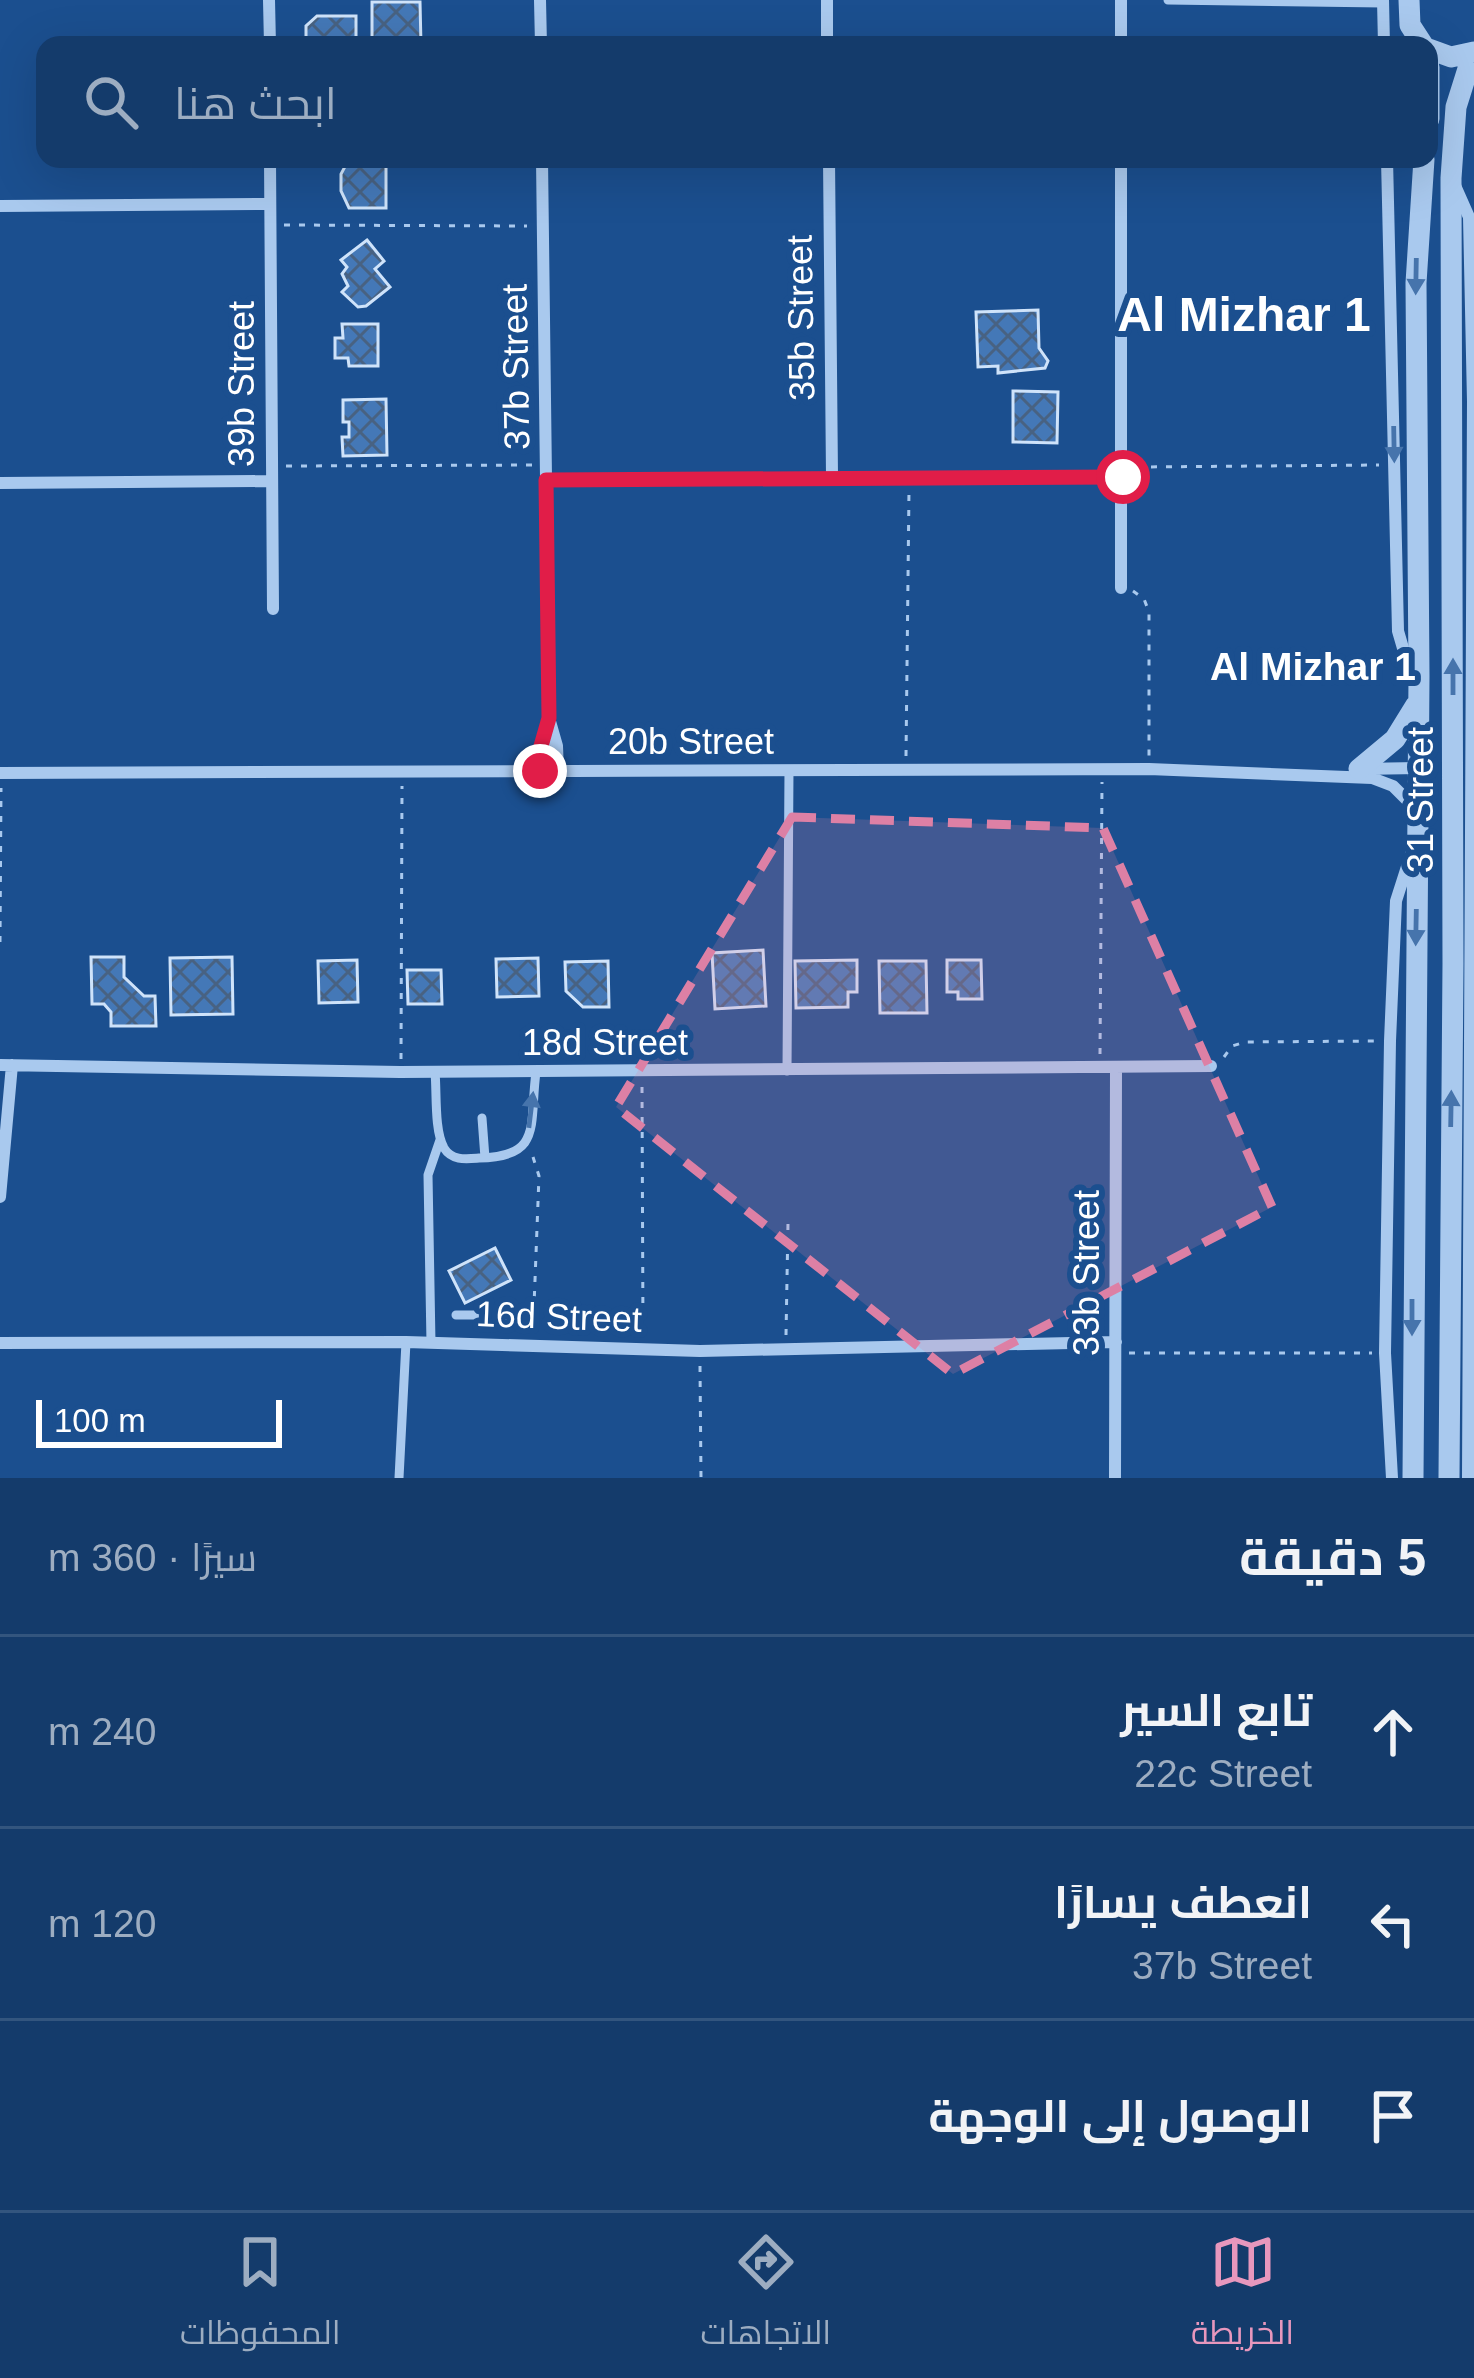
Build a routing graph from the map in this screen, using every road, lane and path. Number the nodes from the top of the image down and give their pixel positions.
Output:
1 (269, 0) edge
2 (540, 0) edge
3 (827, 0) edge
4 (1121, 0) edge
5 (1168, 0) edge
6 (1409, 0) edge
7 (1383, 2) edge
8 (270, 36) edge
9 (541, 36) edge
10 (827, 36) edge
11 (1121, 36) edge
12 (1384, 36) edge
13 (1417, 36) edge
14 (1438, 52) edge
15 (1474, 53) edge
16 (270, 168) edge
17 (542, 168) edge
18 (829, 168) edge
19 (1121, 168) edge
20 (1387, 168) edge
21 (1423, 168) edge
22 (1451, 178) junction
23 (271, 204) junction
24 (0, 206) edge
25 (271, 225) junction
26 (543, 226) junction
27 (1473, 454) edge
28 (1394, 465) junction
29 (272, 466) junction
30 (546, 472) junction
31 (1123, 472) junction
32 (832, 476) junction
33 (910, 478) junction
34 (272, 481) junction
35 (0, 484) edge
36 (1121, 588) joint
37 (273, 609) dead end
38 (1419, 688) junction
39 (549, 718) junction
40 (1418, 768) junction
41 (1149, 769) junction
42 (1359, 769) junction
43 (790, 770) junction
44 (906, 770) junction
45 (1102, 770) junction
46 (402, 771) junction
47 (540, 771) junction
48 (558, 771) junction
49 (0, 772) edge
50 (1310, 773) junction
51 (1418, 811) junction
52 (1417, 839) junction
53 (1473, 877) edge
54 (0, 942) edge
55 (1453, 963) junction
56 (1390, 1041) junction
57 (6, 1065) edge
58 (1211, 1066) joint
59 (1100, 1068) junction
60 (1117, 1068) junction
61 (787, 1071) junction
62 (400, 1072) junction
63 (435, 1072) junction
64 (536, 1072) junction
65 (641, 1072) junction
66 (482, 1118) dead end
67 (442, 1138) junction
68 (525, 1145) junction
69 (485, 1158) junction
70 (0, 1197) edge
71 (788, 1223) dead end
72 (456, 1315) dead end
73 (473, 1315) junction
74 (502, 1316) junction
75 (520, 1316) dead end
76 (406, 1342) junction
77 (431, 1342) junction
78 (0, 1343) edge
79 (473, 1344) junction
80 (501, 1345) junction
81 (533, 1346) junction
82 (1116, 1348) junction
83 (643, 1349) junction
84 (786, 1349) junction
85 (700, 1351) junction
86 (1385, 1352) junction
87 (399, 1478) edge
88 (701, 1478) edge
89 (1115, 1478) edge
90 (1392, 1478) edge
91 (1413, 1478) edge
92 (1449, 1478) edge
93 (1468, 1478) edge

1 - 8 street
2 - 9 street
3 - 10 street
4 - 11 street
5 - 7 lane
6 - 13 street
7 - 12 street
14 - 15 street
15 - 22 street, 31 Street
16 - 23 street, 39b Street
17 - 26 street, 37b Street
18 - 32 street, 35b Street
19 - 31 street
20 -> 28 street
21 -> 38 street, 31 Street
22 - 27 street
55 -> 22 street, 31 Street
23 - 24 street
23 - 25 street, 39b Street
25 - 26 path
25 - 29 street, 39b Street
26 - 30 street, 37b Street
27 - 53 street
28 - 31 path
28 - 38 street
29 - 30 path
29 - 34 street, 39b Street
30 - 32 street
30 - 39 street, 37b Street
31 - 33 street
31 - 36 street
32 - 33 street
33 - 44 path
34 - 35 street
34 - 37 street, 39b Street
36 - 41 path
38 - 40 street, 31 Street
38 - 42 street
39 - 47 street, 37b Street
39 - 48 street, 37b Street
40 - 42 street, 20b Street
40 - 51 street, 31 Street
40 - 55 street
41 - 45 street, 20b Street
41 - 50 street, 20b Street
42 - 50 street, 20b Street
43 - 44 street, 20b Street
43 - 48 street, 20b Street
43 - 61 lane
44 - 45 street, 20b Street
45 - 59 path
46 - 47 street, 20b Street
46 - 49 street, 20b Street
46 - 62 path
47 - 48 street, 20b Street
49 - 54 path
50 - 51 street, 20b Street
51 - 52 street, 31 Street
52 - 56 street
52 -> 91 street, 31 Street
53 - 93 street
92 -> 55 street, 31 Street
56 - 58 path
56 - 86 street
57 - 62 street, 18d Street
57 - 70 street
58 - 60 street, 18d Street
59 - 60 street, 18d Street
59 - 61 street, 18d Street
60 - 82 street, 33b Street
61 - 65 street, 18d Street
62 - 63 street, 18d Street
63 - 64 street, 18d Street
63 - 67 lane
64 - 65 street, 18d Street
68 -> 64 lane
65 - 83 path
66 - 69 lane
67 - 69 lane
67 - 77 lane
68 - 69 lane
68 - 81 path
71 - 84 path
72 - 73 lane
73 - 74 lane
73 - 79 lane
74 - 75 lane
74 - 80 lane
76 - 77 street, 16d Street
76 - 78 street, 16d Street
76 - 87 lane
77 - 79 street, 16d Street
79 - 80 street, 16d Street
80 - 81 street, 16d Street
81 - 83 street, 16d Street
82 - 84 street, 16d Street
82 - 86 path
82 - 89 street, 33b Street
83 - 85 street, 16d Street
84 - 85 street, 16d Street
85 - 88 path
86 - 90 street

